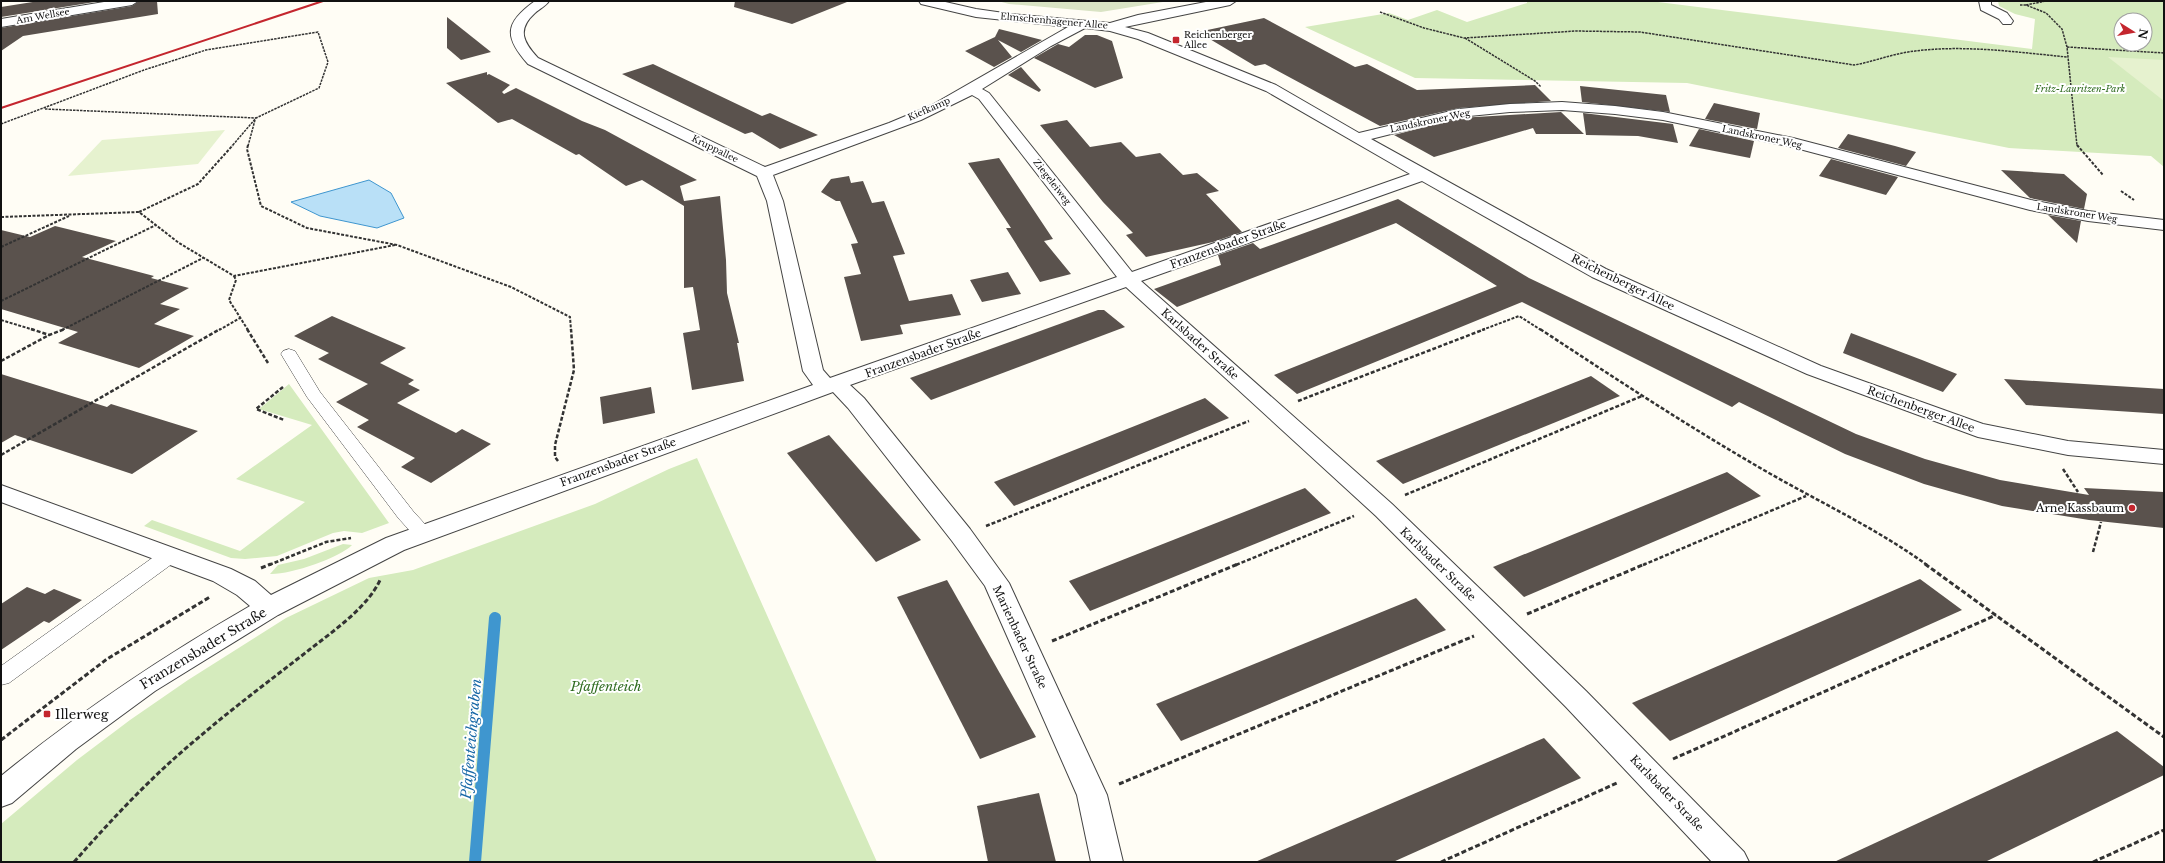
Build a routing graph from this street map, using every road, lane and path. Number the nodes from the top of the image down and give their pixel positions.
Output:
1 (132, 1) edge
2 (543, 1) edge
3 (925, 1) edge
4 (1230, 1) edge
5 (2046, 1) edge
6 (1984, 2) edge
7 (2026, 5) junction
8 (1380, 12) dead end
9 (2007, 21) dead end
10 (1, 23) edge
11 (1084, 24) junction
12 (1111, 26) junction
13 (1464, 38) junction
14 (2067, 47) junction
15 (2164, 53) edge
16 (2067, 57) junction
17 (970, 89) junction
18 (1562, 106) junction
19 (43, 109) junction
20 (256, 118) junction
21 (1, 124) edge
22 (1356, 138) junction
23 (764, 173) junction
24 (1422, 175) junction
25 (2102, 175) dead end
26 (139, 212) junction
27 (71, 215) junction
28 (1, 217) edge
29 (2164, 225) edge
30 (156, 226) junction
31 (397, 245) junction
32 (1, 248) edge
33 (204, 258) junction
34 (234, 276) junction
35 (1129, 280) junction
36 (1, 301) edge
37 (240, 318) junction
38 (1, 320) edge
39 (49, 335) junction
40 (289, 354) dead end
41 (1, 361) edge
42 (272, 369) dead end
43 (279, 382) dead end
44 (832, 386) junction
45 (1642, 396) junction
46 (1274, 411) junction
47 (284, 420) dead end
48 (1, 455) edge
49 (2164, 457) edge
50 (569, 480) junction
51 (1, 494) edge
52 (1806, 495) junction
53 (1379, 506) junction
54 (2101, 522) dead end
55 (424, 533) junction
56 (961, 535) junction
57 (2093, 552) dead end
58 (372, 555) junction
59 (169, 556) junction
60 (235, 582) junction
61 (269, 608) junction
62 (1996, 615) junction
63 (1501, 625) junction
64 (1027, 651) junction
65 (1, 677) edge
66 (2164, 737) edge
67 (1, 740) edge
68 (1645, 771) junction
69 (1, 794) edge
70 (1092, 795) junction
71 (2164, 830) edge
72 (74, 862) edge
73 (1107, 862) edge
74 (1441, 862) edge
75 (1732, 862) edge
76 (2093, 862) edge

1 - 10 street, Am Wellsee
2 - 23 street, Kruppallee
3 - 11 street, Elmschenhagener Allee
4 - 12 street, Elmschenhagener Allee
5 - 7 path
6 - 7 path
6 - 9 street
7 - 14 path
8 - 13 path
11 - 12 street, Elmschenhagener Allee
11 - 17 street, Kiefkamp
12 - 22 street, Reichenberger Allee
13 - 16 path
13 - 18 path
14 - 15 path
14 - 16 path
16 - 25 path
17 - 23 street, Kiefkamp
17 - 35 street, Ziegeleiweg
18 - 22 street, Landskroner Weg
18 - 29 street, Landskroner Weg
19 - 20 path
19 - 20 path
19 - 21 path
20 - 26 path
20 - 31 path
22 - 24 street, Reichenberger Allee
23 - 44 street
24 - 35 street, Franzensbader Straße
24 - 49 street, Reichenberger Allee
26 - 27 path
26 - 30 path
27 - 28 path
27 - 32 path
30 - 33 path
30 - 36 path
31 - 34 path
31 - 50 path
33 - 34 path
33 - 39 path
34 - 37 path
35 - 44 street, Franzensbader Straße
35 - 46 street, Karlsbader Straße
37 - 42 path
37 - 48 path
38 - 39 path
39 - 41 path
40 - 55 lane
43 - 47 path
44 - 50 street, Franzensbader Straße
44 - 56 street, Marienbader Straße
45 - 46 path
45 - 52 path
45 - 53 path
46 - 53 street, Karlsbader Straße
46 - 56 path
50 - 55 street, Franzensbader Straße
51 - 59 street
52 - 62 path
52 - 63 path
53 - 63 street, Karlsbader Straße
53 - 64 path
54 - 57 path
55 - 58 street, Franzensbader Straße
56 - 64 street, Marienbader Straße
58 - 60 path
58 - 61 street, Franzensbader Straße
58 - 72 path
59 - 60 street
59 - 65 lane
60 - 61 street
60 - 67 path
61 - 69 street, Franzensbader Straße
62 - 66 path
62 - 68 path
63 - 68 street, Karlsbader Straße
63 - 70 path
64 - 70 street, Marienbader Straße
68 - 74 path
68 - 75 street, Karlsbader Straße
70 - 73 street, Marienbader Straße
71 - 76 path

